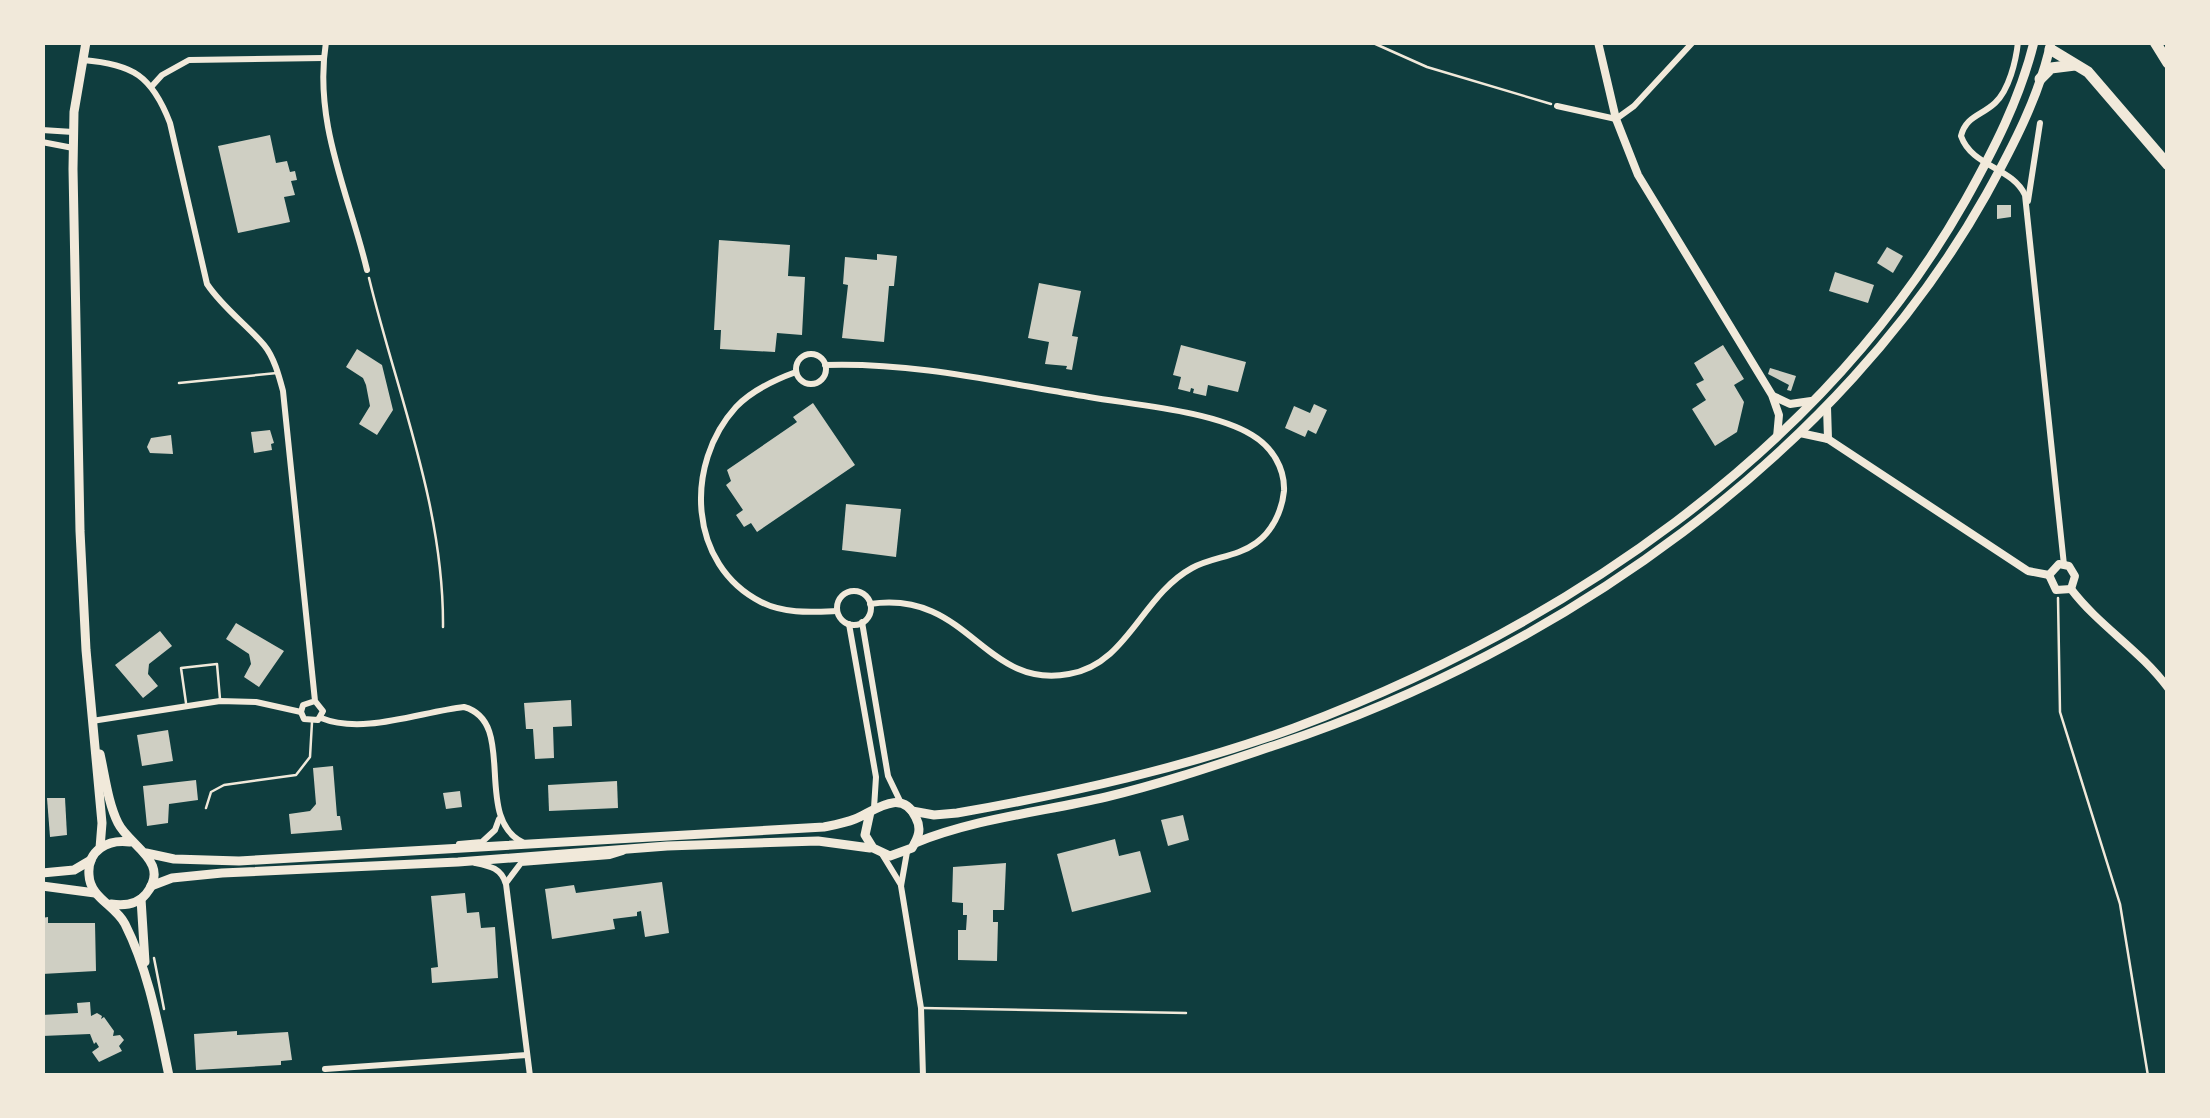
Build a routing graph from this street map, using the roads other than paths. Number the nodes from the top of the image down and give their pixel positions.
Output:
1 (86, 42) edge
2 (326, 42) edge
3 (1598, 42) edge
4 (1693, 42) edge
5 (2018, 42) edge
6 (2034, 42) edge
7 (2155, 42) edge
8 (2049, 45) edge
9 (323, 58) junction
10 (82, 60) junction
11 (2168, 63) edge
12 (2078, 65) junction
13 (2040, 79) junction
14 (152, 86) junction
15 (1557, 106) road end
16 (1616, 119) junction
17 (2040, 123) dead end
18 (42, 130) edge
19 (73, 132) junction
20 (42, 142) edge
21 (73, 148) junction
22 (1986, 163) junction
23 (2168, 164) edge
24 (1999, 171) junction
25 (2027, 205) junction
26 (367, 270) road end
27 (826, 365) junction
28 (796, 372) junction
29 (278, 373) junction
30 (179, 383) dead end
31 (1772, 396) junction
32 (1820, 397) junction
33 (1828, 407) junction
34 (1800, 433) junction
35 (1777, 437) junction
36 (1828, 440) junction
37 (2064, 565) junction
38 (2049, 575) junction
39 (2071, 589) junction
40 (870, 604) junction
41 (837, 611) junction
42 (862, 622) junction
43 (849, 624) junction
44 (2168, 688) edge
45 (316, 700) junction
46 (220, 701) junction
47 (186, 706) junction
48 (301, 712) junction
49 (321, 718) junction
50 (92, 721) junction
51 (312, 722) junction
52 (901, 804) junction
53 (206, 808) dead end
54 (872, 810) junction
55 (912, 811) junction
56 (499, 818) junction
57 (130, 842) junction
58 (916, 843) junction
59 (524, 844) junction
60 (100, 848) junction
61 (636, 848) junction
62 (877, 851) junction
63 (146, 852) junction
64 (908, 852) junction
65 (359, 856) junction
66 (91, 860) junction
67 (458, 862) junction
68 (42, 873) edge
69 (506, 884) junction
70 (42, 886) edge
71 (151, 886) junction
72 (902, 886) junction
73 (95, 893) junction
74 (141, 899) junction
75 (110, 904) junction
76 (146, 974) junction
77 (920, 1008) junction
78 (1186, 1013) dead end
79 (527, 1056) junction
80 (324, 1069) dead end
81 (169, 1076) edge
82 (530, 1076) edge
83 (923, 1076) edge

1 - 10 main road
2 - 9 street
3 - 16 street
4 - 16 street
5 - 22 street
6 - 22 main road
7 - 11 highway
8 - 12 highway
8 - 13 main road
9 - 14 street
9 - 26 street
10 - 14 street
10 - 19 main road
12 - 13 highway
12 - 23 highway
13 - 24 main road
14 - 29 street
15 - 16 street
16 - 31 street
17 - 25 street
18 - 19 street
19 - 21 main road
20 - 21 street
21 - 50 main road
22 - 24 street
22 - 32 main road
24 - 25 street
24 - 33 main road
25 - 37 street
27 - 28 street
27 - 28 street
27 - 40 street
28 - 41 street
29 - 30 lane
29 - 45 street
31 - 32 street
31 - 35 street
32 - 35 main road
33 - 34 main road
33 - 36 street
34 - 36 street
34 - 58 main road
35 - 55 main road
36 - 38 street
37 - 38 street
37 - 39 street
38 - 39 street
39 - 44 street
40 - 41 street
40 - 42 street
41 - 43 street
42 - 43 street
42 - 52 street
43 - 54 street
45 - 48 street
45 - 49 street
46 - 47 street
46 - 47 lane
46 - 48 street
47 - 50 street
48 - 51 street
49 - 51 street
49 - 56 street
50 - 57 main road
50 - 60 main road
51 - 53 lane
52 - 54 main road
52 - 55 main road
54 - 59 main road
54 - 62 main road
55 - 58 main road
56 - 59 street
56 - 65 street
57 - 60 main road
57 - 63 main road
58 - 64 main road
59 - 65 main road
60 - 66 main road
61 - 62 main road
61 - 67 main road
61 - 69 street
62 - 64 main road
62 - 72 street
63 - 65 main road
63 - 71 main road
64 - 72 street
66 - 68 main road
66 - 73 main road
67 - 69 street
67 - 71 main road
69 - 79 street
70 - 73 main road
71 - 74 main road
72 - 77 street
73 - 75 main road
74 - 75 main road
74 - 76 main road
75 - 76 main road
76 - 81 main road
77 - 78 lane
77 - 83 street
79 - 80 street
79 - 82 street

